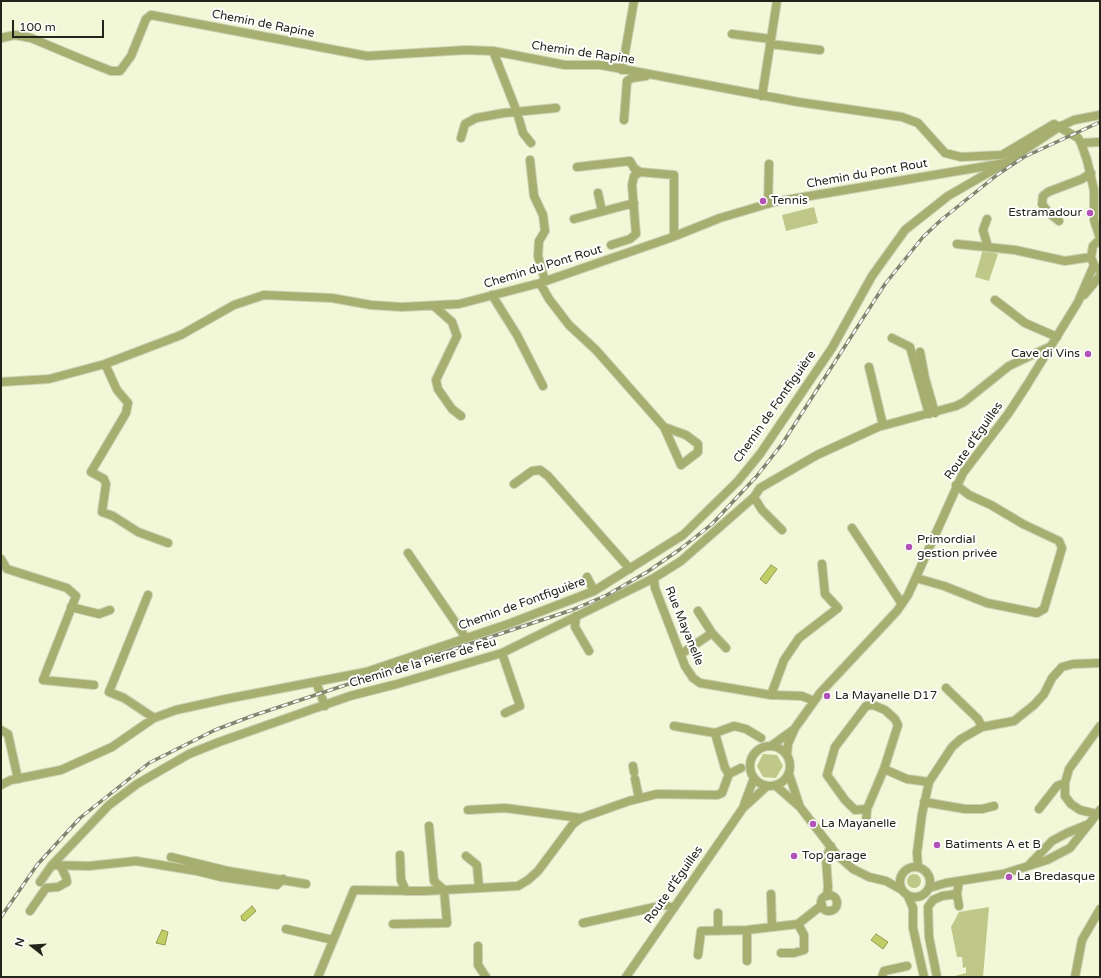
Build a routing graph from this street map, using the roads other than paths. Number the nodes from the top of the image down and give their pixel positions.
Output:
1 (634, 1) edge
2 (777, 1) edge
3 (732, 34) dead end
4 (1, 38) edge
5 (771, 42) junction
6 (820, 50) dead end
7 (493, 51) junction
8 (622, 70) junction
9 (651, 75) junction
10 (762, 96) junction
11 (556, 108) dead end
12 (517, 112) junction
13 (1100, 115) edge
14 (624, 120) dead end
15 (1059, 127) junction
16 (461, 138) dead end
17 (1100, 142) edge
18 (531, 143) dead end
19 (1081, 143) junction
20 (530, 160) dead end
21 (1005, 163) junction
22 (769, 164) dead end
23 (577, 167) dead end
24 (640, 172) junction
25 (1091, 173) junction
26 (598, 194) dead end
27 (634, 203) junction
28 (768, 204) junction
29 (602, 211) junction
30 (574, 219) dead end
31 (987, 219) dead end
32 (1059, 221) dead end
33 (674, 236) junction
34 (1100, 238) edge
35 (957, 244) dead end
36 (611, 245) dead end
37 (988, 247) junction
38 (1092, 261) junction
39 (1100, 271) edge
40 (1100, 276) edge
41 (543, 282) junction
42 (492, 295) junction
43 (995, 300) dead end
44 (1078, 302) junction
45 (434, 306) junction
46 (1057, 337) junction
47 (892, 338) dead end
48 (1051, 346) junction
49 (920, 352) dead end
50 (105, 364) junction
51 (869, 367) dead end
52 (1, 382) edge
53 (542, 386) dead end
54 (932, 413) junction
55 (461, 416) dead end
56 (883, 425) junction
57 (664, 427) junction
58 (514, 484) dead end
59 (956, 485) junction
60 (754, 497) junction
61 (852, 528) dead end
62 (782, 530) dead end
63 (168, 543) dead end
64 (408, 553) dead end
65 (1, 559) edge
66 (822, 564) dead end
67 (630, 569) junction
68 (587, 577) dead end
69 (654, 578) junction
70 (916, 578) junction
71 (594, 591) junction
72 (148, 595) dead end
73 (902, 604) junction
74 (71, 607) junction
75 (110, 610) dead end
76 (698, 611) dead end
77 (576, 616) junction
78 (712, 633) junction
79 (466, 638) junction
80 (726, 648) dead end
81 (589, 652) dead end
82 (502, 653) junction
83 (681, 654) junction
84 (1100, 663) edge
85 (316, 682) junction
86 (94, 685) dead end
87 (946, 688) dead end
88 (771, 695) junction
89 (322, 698) junction
90 (814, 701) junction
91 (504, 713) dead end
92 (154, 718) junction
93 (674, 726) dead end
94 (1100, 726) edge
95 (982, 727) junction
96 (795, 728) junction
97 (1, 730) edge
98 (715, 733) junction
99 (761, 738) dead end
100 (771, 746) junction
101 (787, 755) junction
102 (751, 761) junction
103 (741, 768) junction
104 (884, 769) junction
105 (634, 772) dead end
106 (729, 774) junction
107 (789, 774) junction
108 (752, 775) junction
109 (18, 779) junction
110 (929, 782) junction
111 (1065, 783) junction
112 (1, 785) edge
113 (771, 786) junction
114 (640, 798) junction
115 (924, 802) junction
116 (994, 806) dead end
117 (800, 807) junction
118 (743, 808) junction
119 (867, 809) junction
120 (1039, 809) dead end
121 (468, 810) dead end
122 (1099, 812) edge
123 (582, 818) junction
124 (866, 822) dead end
125 (1090, 824) junction
126 (429, 826) dead end
127 (831, 846) junction
128 (917, 853) junction
129 (400, 855) dead end
130 (466, 856) dead end
131 (171, 857) dead end
132 (56, 865) junction
133 (1028, 866) junction
134 (918, 867) junction
135 (907, 869) junction
136 (928, 875) junction
137 (900, 878) junction
138 (283, 879) junction
139 (886, 881) junction
140 (959, 881) junction
141 (40, 882) dead end
142 (946, 883) junction
143 (306, 884) dead end
144 (479, 888) junction
145 (928, 888) junction
146 (444, 890) junction
147 (406, 891) junction
148 (905, 893) junction
149 (771, 894) dead end
150 (957, 894) junction
151 (922, 895) junction
152 (830, 897) junction
153 (959, 906) dead end
154 (674, 908) junction
155 (913, 908) junction
156 (822, 909) junction
157 (1100, 909) edge
158 (30, 911) dead end
159 (718, 912) dead end
160 (583, 923) dead end
161 (393, 924) dead end
162 (798, 924) junction
163 (772, 927) junction
164 (286, 929) dead end
165 (747, 930) junction
166 (718, 931) junction
167 (929, 937) junction
168 (915, 939) junction
169 (333, 940) junction
170 (478, 946) dead end
171 (781, 953) dead end
172 (698, 955) dead end
173 (747, 961) dead end
174 (907, 966) dead end
175 (318, 977) edge
176 (486, 977) edge
177 (626, 977) edge
178 (882, 977) edge
179 (924, 977) edge
180 (937, 977) edge
181 (1075, 977) edge

1 - 8 street
2 - 5 street
3 - 5 street
4 - 7 street, Chemin de Rapine
5 - 6 street
5 - 10 street
7 - 8 street, Chemin de Rapine
7 - 12 street
8 - 9 street, Chemin de Rapine
9 - 10 street, Chemin de Rapine
9 - 14 street
10 - 15 street, Chemin de Rapine
11 - 12 street
12 - 16 street
12 - 18 street
13 - 15 street
15 - 19 street
15 - 21 street, Chemin du Pont Rout
17 - 19 street
19 - 25 street
20 - 41 street
21 - 28 street, Chemin du Pont Rout
21 - 67 street, Chemin de Fontfiguière
22 - 28 street
23 - 24 street
24 - 27 street
24 - 33 street
25 - 32 street
25 - 34 street
26 - 29 street
27 - 29 street
27 - 36 street
28 - 33 street, Chemin du Pont Rout
29 - 30 street
31 - 37 street
33 - 41 street, Chemin du Pont Rout
34 - 38 street, Route d'Éguilles
35 - 37 street
37 - 38 street
38 - 39 street
38 - 44 street, Route d'Éguilles
40 - 44 street, Route d'Éguilles
41 - 42 street, Chemin du Pont Rout
41 - 57 street
42 - 45 street, Chemin du Pont Rout
42 - 53 street
43 - 46 street
44 - 46 street, Route d'Éguilles
45 - 50 street, Chemin du Pont Rout
45 - 55 street
46 - 48 street, Route d'Éguilles
47 - 54 street
48 - 54 street, Chemin de la Pierre de Feu
48 - 59 street, Route d'Éguilles
49 - 54 street
50 - 52 street, Chemin du Pont Rout
50 - 63 street
51 - 56 street
54 - 56 street, Chemin de la Pierre de Feu
56 - 60 street, Chemin de la Pierre de Feu
57 - 57 street
58 - 67 street
59 - 70 street, Route d'Éguilles
59 - 70 street
60 - 62 street
60 - 69 street, Chemin de la Pierre de Feu
61 - 73 street
64 - 79 street
65 - 74 street
66 - 88 street
67 - 71 street, Chemin de Fontfiguière
68 - 71 street
69 - 77 street, Chemin de la Pierre de Feu
69 - 83 street, Rue Mayanelle
70 - 73 street, Route d'Éguilles
71 - 79 street, Chemin de Fontfiguière
72 - 92 street
73 - 90 street, Route d'Éguilles
74 - 75 street
74 - 86 street
76 - 78 street
77 - 81 street
77 - 82 street, Chemin de la Pierre de Feu
78 - 80 street
78 - 83 street
79 - 85 street, Chemin de Fontfiguière
82 - 89 street, Chemin de la Pierre de Feu
82 - 91 street
83 - 88 street, Rue Mayanelle
84 - 95 street
85 - 89 street
85 - 92 street
87 - 95 street
88 - 90 street, Rue Mayanelle
89 - 132 street, Chemin de la Pierre de Feu
90 - 96 street, Route d'Éguilles
92 - 109 street
93 - 98 street
94 - 111 street
95 - 110 street
96 - 100 street, Route d'Éguilles
96 - 101 street, Route d'Éguilles
97 - 109 street
98 - 99 street
98 - 106 street
100 - 101 street
100 - 102 street
101 - 107 street
102 - 103 street
102 - 108 street
103 - 106 street
103 - 108 street
104 - 110 street
104 - 119 street
104 - 119 street
105 - 114 street
106 - 114 street
107 - 113 street
107 - 117 street
108 - 113 street
108 - 118 street, Route d'Éguilles
109 - 112 street
110 - 115 street
111 - 120 street
111 - 122 street
113 - 117 street
113 - 118 street, Route d'Éguilles
114 - 123 street
115 - 116 street
115 - 128 street
117 - 127 street
118 - 154 street, Route d'Éguilles
119 - 124 street
121 - 123 street
122 - 125 street
123 - 144 street
125 - 133 street
125 - 133 street
126 - 146 street
127 - 139 street
127 - 152 street
128 - 134 street
128 - 135 street
129 - 147 street
130 - 144 street
131 - 138 street
132 - 138 street
132 - 141 street, Chemin de la Pierre de Feu
132 - 158 street
133 - 140 street
134 - 135 street
134 - 136 street
135 - 137 street
136 - 142 street
136 - 145 street
137 - 139 street
137 - 148 street
138 - 143 street
139 - 148 street
140 - 142 street
140 - 150 street
142 - 145 street
144 - 146 street
145 - 151 street
146 - 147 street
146 - 161 street
147 - 169 street
148 - 151 street
148 - 155 street
149 - 163 street
150 - 153 street
150 - 167 street
151 - 155 street
152 - 156 street
152 - 156 street
154 - 160 street
154 - 177 street, Route d'Éguilles
155 - 168 street
156 - 162 street
157 - 181 street
159 - 166 street
162 - 163 street
162 - 171 street
163 - 165 street
164 - 169 street
165 - 166 street
165 - 173 street
166 - 172 street
167 - 168 street
167 - 180 street
168 - 179 street
169 - 175 street
170 - 176 street
174 - 178 street

